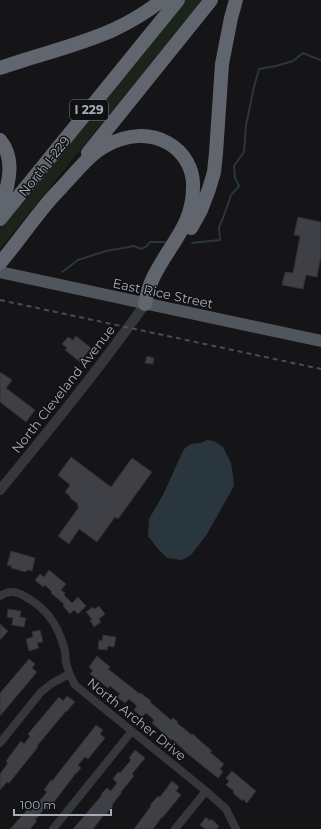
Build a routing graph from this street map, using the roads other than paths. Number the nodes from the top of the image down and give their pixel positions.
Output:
1 (162, 0) edge
2 (178, 0) edge
3 (211, 0) edge
4 (236, 0) edge
5 (0, 68) edge
6 (0, 140) edge
7 (49, 201) junction
8 (0, 207) edge
9 (0, 219) edge
10 (0, 263) edge
11 (0, 272) edge
12 (145, 304) junction
13 (321, 341) edge
14 (0, 490) edge
15 (3, 594) edge
16 (69, 674) junction
17 (132, 731) junction
18 (0, 743) edge
19 (206, 790) junction
20 (53, 829) edge
21 (175, 829) edge
22 (236, 829) edge

1 - 5 highway
2 - 9 highway, North I-229 / I 229
3 - 7 highway, North I-229 / I 229
4 - 12 highway
6 - 8 highway
7 - 10 highway, I 229
7 - 12 highway
11 - 12 main road, East Rice Street
12 - 13 main road, East Rice Street
12 - 14 street, North Cleveland Avenue
15 - 16 street, North Archer Drive
16 - 17 street, North Archer Drive
16 - 18 street
17 - 19 street, North Archer Drive
17 - 20 street
19 - 21 street
19 - 22 street, North Archer Drive

